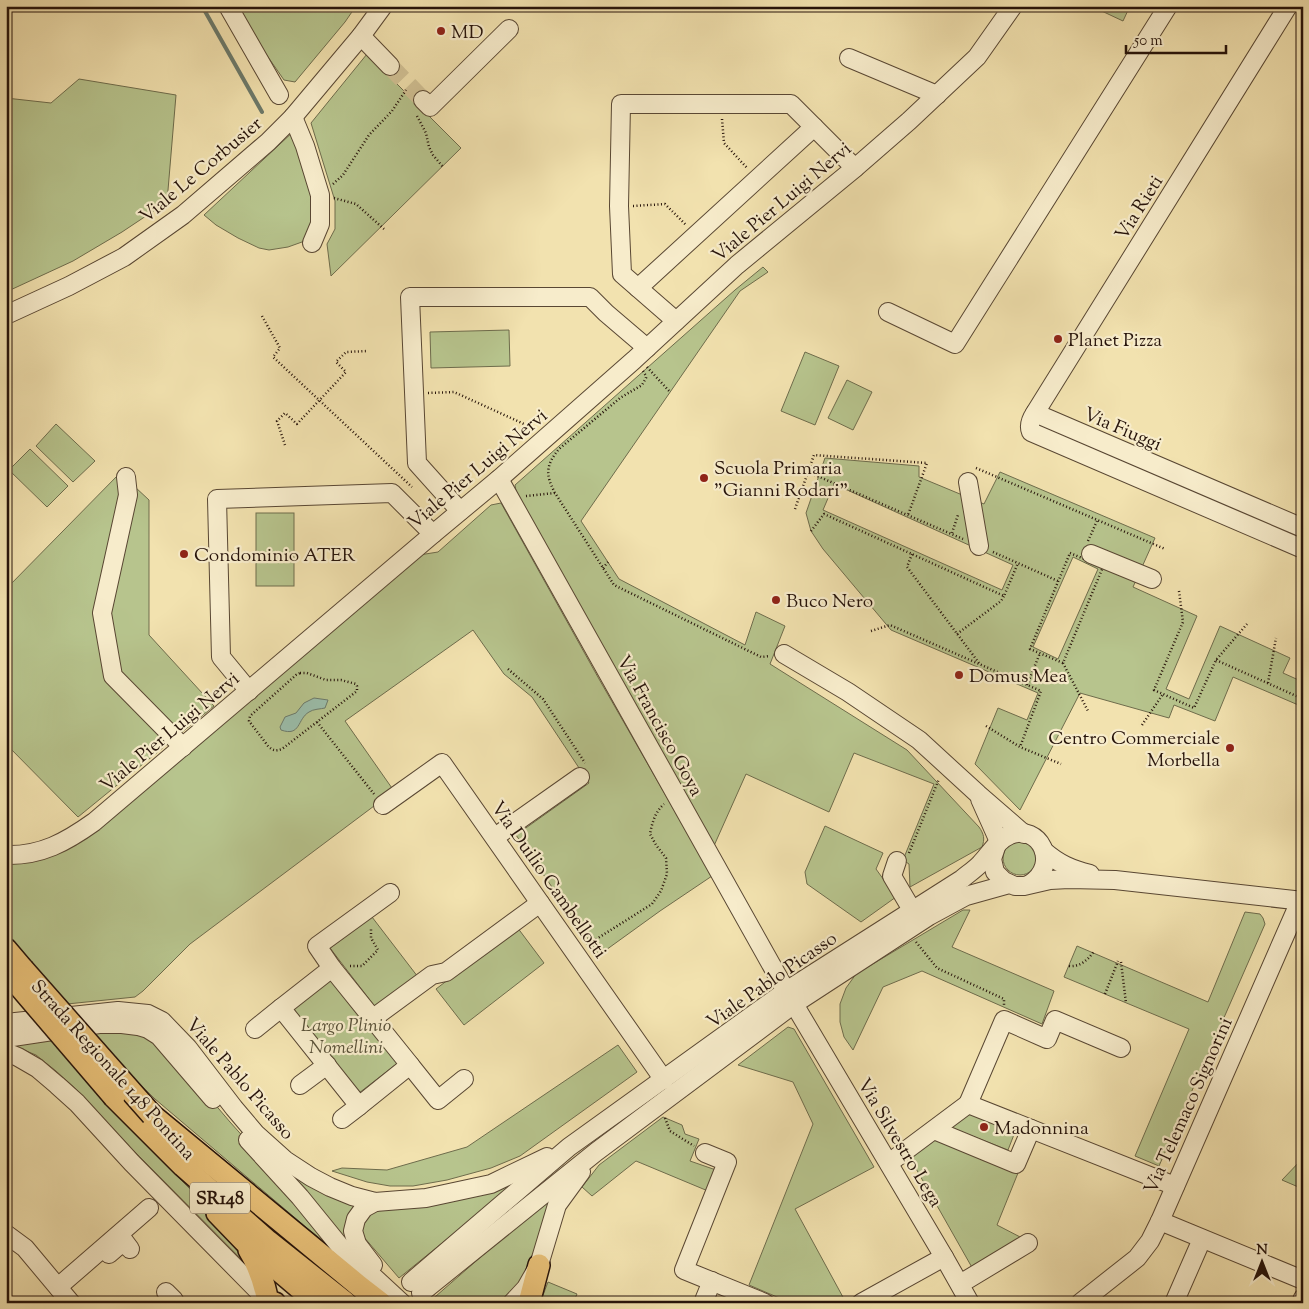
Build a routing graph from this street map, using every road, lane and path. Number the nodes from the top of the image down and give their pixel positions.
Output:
1 (228, 6) edge
2 (383, 6) edge
3 (999, 6) edge
4 (1013, 6) edge
5 (1168, 6) edge
6 (1288, 6) edge
7 (509, 29) dead end
8 (361, 36) junction
9 (849, 58) dead end
10 (390, 66) tunnel mouth
11 (954, 78) junction
12 (406, 90) dead end
13 (278, 95) dead end
14 (937, 96) junction
15 (423, 100) joint
16 (722, 104) junction
17 (292, 117) junction
18 (814, 127) junction
19 (443, 167) dead end
20 (855, 168) junction
21 (757, 179) junction
22 (320, 195) junction
23 (619, 206) junction
24 (384, 229) dead end
25 (696, 235) junction
26 (312, 243) dead end
27 (638, 288) junction
28 (888, 312) dead end
29 (6, 315) edge
30 (262, 316) dead end
31 (676, 321) junction
32 (368, 351) dead end
33 (642, 358) junction
34 (670, 392) dead end
35 (414, 393) junction
36 (319, 400) junction
37 (1035, 413) junction
38 (549, 435) junction
39 (285, 445) dead end
40 (426, 472) junction
41 (808, 472) junction
42 (972, 475) joint
43 (126, 477) dead end
44 (499, 479) junction
45 (1194, 482) junction
46 (555, 493) junction
47 (1222, 493) junction
48 (519, 498) dead end
49 (1187, 498) junction
50 (796, 509) dead end
51 (1215, 510) junction
52 (460, 511) junction
53 (908, 515) junction
54 (1303, 528) edge
55 (811, 530) dead end
56 (433, 534) junction
57 (979, 546) junction
58 (1165, 549) dead end
59 (1303, 549) edge
60 (912, 554) junction
61 (1091, 554) dead end
62 (608, 562) dead end
63 (1018, 563) junction
64 (603, 568) junction
65 (1152, 579) dead end
66 (1058, 580) junction
67 (1179, 591) dead end
68 (1004, 596) junction
69 (1247, 624) dead end
70 (871, 631) dead end
71 (957, 634) junction
72 (1276, 638) dead end
73 (1040, 653) junction
74 (784, 654) dead end
75 (761, 657) dead end
76 (1216, 660) junction
77 (1063, 663) junction
78 (979, 664) junction
79 (508, 668) dead end
80 (1268, 684) junction
81 (1027, 685) junction
82 (249, 691) junction
83 (1163, 694) junction
84 (1303, 699) edge
85 (1088, 711) dead end
86 (317, 722) junction
87 (1142, 725) dead end
88 (986, 726) dead end
89 (183, 747) junction
90 (1020, 747) junction
91 (945, 763) junction
92 (1061, 764) dead end
93 (580, 777) joint
94 (675, 794) junction
95 (978, 794) junction
96 (383, 805) joint
97 (1024, 834) junction
98 (495, 838) junction
99 (998, 844) junction
100 (1044, 851) junction
101 (6, 855) edge
102 (897, 863) joint
103 (1115, 880) junction
104 (1009, 884) junction
105 (1030, 884) junction
106 (390, 893) dead end
107 (1302, 901) edge
108 (540, 903) junction
109 (370, 907) junction
110 (912, 910) junction
111 (907, 931) junction
112 (6, 949) edge
113 (1094, 951) dead end
114 (575, 953) junction
115 (1068, 966) dead end
116 (334, 970) junction
117 (13, 972) edge
118 (1105, 994) dead end
119 (790, 998) junction
120 (1126, 1003) dead end
121 (281, 1008) junction
122 (372, 1019) junction
123 (1004, 1020) junction
124 (6, 1023) edge
125 (255, 1029) dead end
126 (6, 1038) edge
127 (1121, 1048) dead end
128 (6, 1052) edge
129 (327, 1065) junction
130 (410, 1065) junction
131 (464, 1079) dead end
132 (664, 1080) junction
133 (300, 1085) dead end
134 (114, 1097) junction
135 (968, 1104) junction
136 (359, 1106) junction
137 (152, 1115) junction
138 (665, 1117) dead end
139 (342, 1119) dead end
140 (1031, 1129) junction
141 (934, 1130) junction
142 (569, 1147) junction
143 (596, 1152) junction
144 (705, 1153) joint
145 (889, 1163) junction
146 (1175, 1186) junction
147 (375, 1202) junction
148 (149, 1208) dead end
149 (1160, 1221) junction
150 (6, 1234) edge
151 (1202, 1238) junction
152 (244, 1241) junction
153 (1028, 1242) dead end
154 (130, 1249) dead end
155 (944, 1256) junction
156 (539, 1265) junction
157 (712, 1280) junction
158 (1303, 1280) edge
159 (960, 1284) junction
160 (64, 1294) edge
161 (1303, 1298) edge
162 (332, 1299) edge
163 (271, 1302) edge
164 (382, 1303) edge
165 (404, 1303) edge
166 (512, 1303) edge
167 (529, 1303) edge
168 (703, 1303) edge
169 (765, 1303) edge
170 (861, 1303) edge
171 (970, 1303) edge
172 (1080, 1303) edge
173 (1174, 1303) edge
174 (1301, 1303) edge

1 - 13 street
2 - 8 street, Viale Le Corbusier
3 - 11 street, Viale Pier Luigi Nervi
4 - 11 street, Viale Pier Luigi Nervi
5 - 28 street
6 - 37 street, Via Rieti
7 - 15 street
8 - 10 street
8 - 17 street, Viale Le Corbusier
9 - 14 street
11 - 14 street, Viale Pier Luigi Nervi
12 - 22 path
14 - 20 street, Viale Pier Luigi Nervi
15 - 19 path
16 - 18 street
16 - 21 path
16 - 23 street
17 - 22 street
17 - 29 street, Viale Le Corbusier
18 - 20 street
18 - 21 street
20 - 31 street, Viale Pier Luigi Nervi
21 - 25 street
22 - 24 path
22 - 26 street
23 - 25 path
23 - 27 street
25 - 27 street
27 - 31 street
30 - 36 path
31 - 33 street, Viale Pier Luigi Nervi
32 - 36 path
33 - 34 path
33 - 35 street
33 - 38 street, Viale Pier Luigi Nervi
33 - 46 path
35 - 38 path
35 - 40 street
36 - 39 path
36 - 40 path
37 - 45 street, Via Fiuggi
37 - 49 street, Via Rieti
38 - 44 street, Viale Pier Luigi Nervi
40 - 52 street
41 - 50 path
41 - 53 path
41 - 53 path
42 - 57 street
42 - 58 path
43 - 89 street
44 - 52 street, Viale Pier Luigi Nervi
44 - 94 street, Via Francisco Goya
45 - 47 street, Via Fiuggi
45 - 49 street
46 - 48 path
46 - 64 path
47 - 51 street
47 - 54 street, Via Fiuggi
49 - 51 street
51 - 59 street
52 - 56 street, Viale Pier Luigi Nervi
53 - 57 path
55 - 60 path
56 - 82 street, Viale Pier Luigi Nervi
56 - 82 street
57 - 63 path
60 - 68 path
60 - 71 path
61 - 65 street
62 - 64 path
63 - 66 path
63 - 68 path
64 - 75 path
66 - 73 path
66 - 77 path
67 - 83 path
68 - 71 path
69 - 76 path
70 - 78 path
71 - 78 path
72 - 80 path
73 - 77 path
73 - 81 path
74 - 91 street, Viale Pablo Picasso
76 - 80 path
76 - 83 path
77 - 85 path
78 - 81 path
79 - 93 path
80 - 84 path
81 - 90 path
82 - 89 street, Viale Pier Luigi Nervi
83 - 87 path
86 - 86 path
86 - 96 path
88 - 90 path
89 - 101 street, Viale Pier Luigi Nervi
90 - 92 path
91 - 95 street, Viale Pablo Picasso
91 - 102 path
93 - 98 street
94 - 114 path
94 - 119 street, Via Francisco Goya
95 - 97 street, Viale Pablo Picasso
95 - 99 street
96 - 98 street, Via Duilio Cambellotti
97 - 99 street
97 - 100 street, Viale Pablo Picasso
98 - 108 street, Via Duilio Cambellotti
99 - 104 street
99 - 110 street, Viale Pablo Picasso
100 - 103 street, Viale Pablo Picasso
100 - 105 street
102 - 110 street
103 - 105 street, Viale Pablo Picasso
103 - 107 street, Viale Pablo Picasso
104 - 105 street, Viale Pablo Picasso
104 - 111 street, Viale Pablo Picasso
106 - 109 street
107 - 146 street, Via Telemaco Signorini
108 - 114 street, Via Duilio Cambellotti
108 - 122 street
109 - 116 street
109 - 116 path
110 - 119 street, Viale Pablo Picasso
111 - 119 street, Viale Pablo Picasso
111 - 123 path
112 - 117 main road, Strada Regionale 148 Pontina / SR148
113 - 115 path
114 - 132 street, Via Duilio Cambellotti
116 - 121 street
116 - 122 street
117 - 134 main road, Strada Regionale 148 Pontina / SR148, bridge
117 - 137 main road, Strada Regionale 148 Pontina / SR148, bridge
118 - 120 path
119 - 132 street, Viale Pablo Picasso
119 - 143 street, Viale Pablo Picasso
119 - 145 street, Via Silvestro Lega
121 - 125 street
121 - 129 street
122 - 130 street
123 - 127 street
123 - 135 street
124 - 147 street, Viale Pablo Picasso
126 - 165 street
128 - 163 street
129 - 133 street
129 - 136 street
130 - 131 street
130 - 136 street
132 - 142 street, Viale Pablo Picasso
134 - 152 main road
134 - 162 main road, Strada Regionale 148 Pontina / SR148
135 - 140 street
135 - 141 street
136 - 139 street
137 - 162 main road, Strada Regionale 148 Pontina / SR148
137 - 164 main road
138 - 144 path
140 - 141 street
140 - 146 street
141 - 145 street
142 - 143 street, Viale Pablo Picasso
142 - 147 street, Viale Pablo Picasso
143 - 156 street, Viale Pablo Picasso
144 - 157 street
145 - 155 street, Via Silvestro Lega
146 - 149 street, Via Telemaco Signorini
147 - 165 street
148 - 160 street
149 - 151 street
149 - 172 street, Via Telemaco Signorini
150 - 160 street
151 - 158 street
151 - 173 street
152 - 162 main road
152 - 163 main road
153 - 159 street
154 - 160 street
155 - 159 street, Via Silvestro Lega
155 - 170 street
156 - 166 street, Viale Pablo Picasso
156 - 167 main road
157 - 168 street
157 - 169 street
159 - 171 street, Via Silvestro Lega
161 - 174 street

